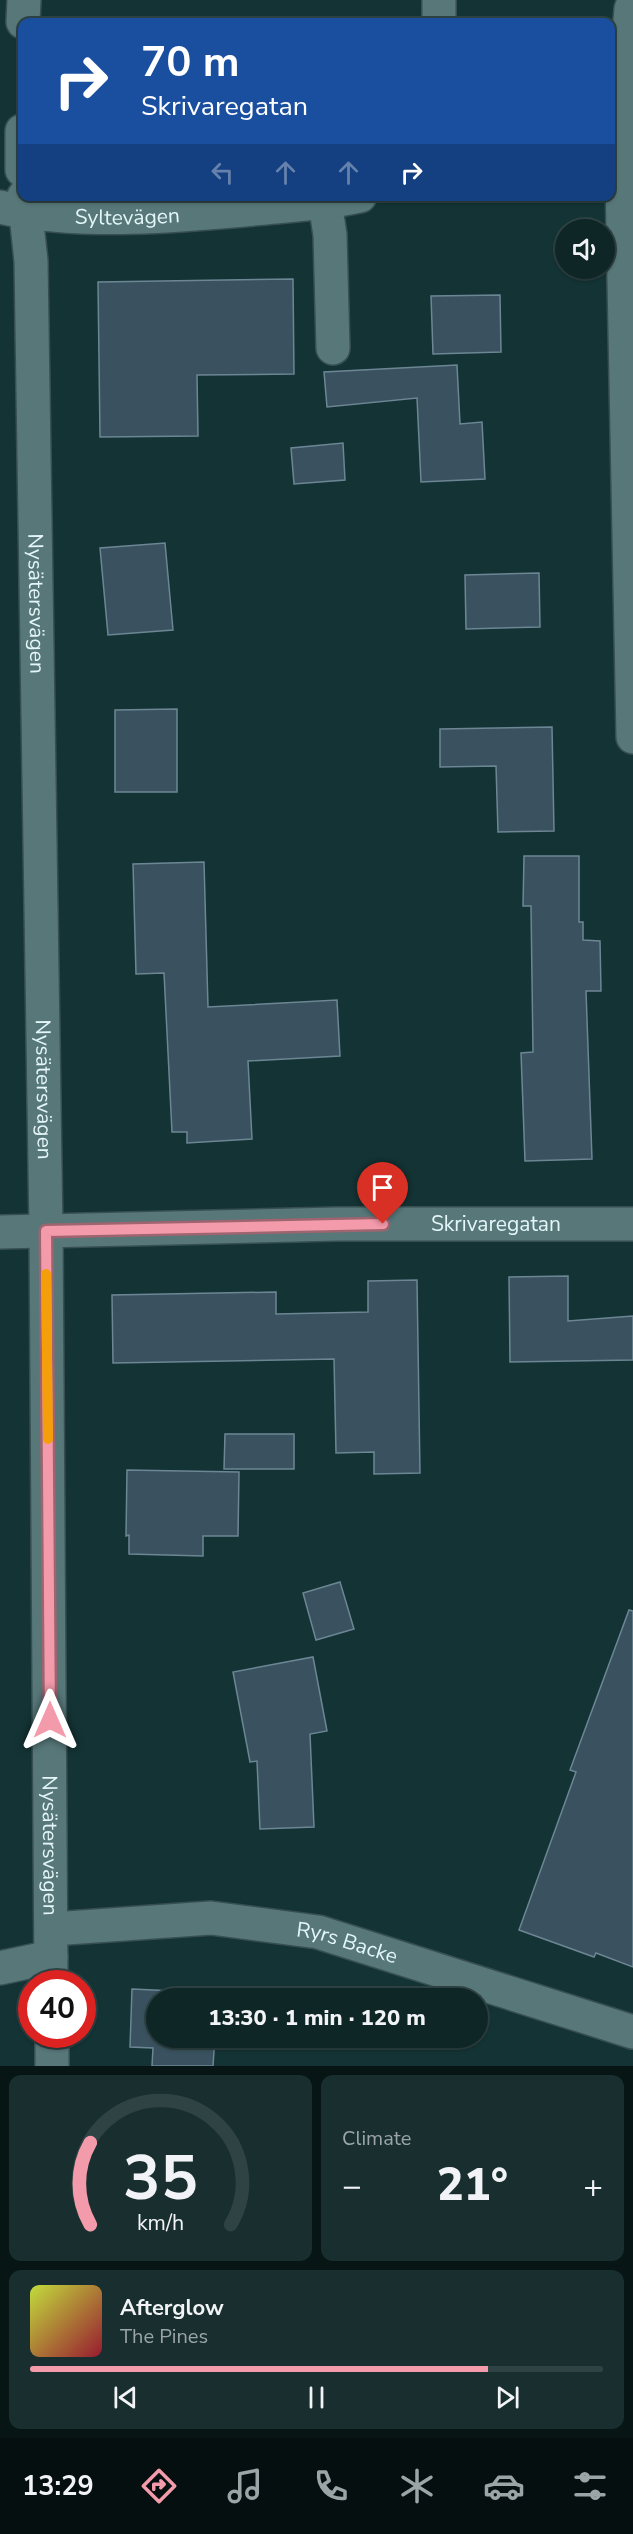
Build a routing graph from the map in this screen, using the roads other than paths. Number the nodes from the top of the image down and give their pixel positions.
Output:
1 (24, 0) edge
2 (439, 0) edge
3 (633, 4) edge
4 (23, 18) edge
5 (440, 18) edge
6 (621, 128) edge
7 (331, 201) edge
8 (325, 202) junction
9 (16, 205) edge
10 (333, 348) dead end
11 (630, 477) edge
12 (633, 737) edge
13 (633, 1224) edge
14 (46, 1231) junction
15 (0, 1232) edge
16 (51, 1956) edge
17 (0, 1968) edge
18 (633, 2032) edge
19 (51, 2048) edge
20 (52, 2066) edge

1 - 4 street
2 - 5 street
3 - 6 street
6 - 11 street
7 - 8 street, Syltevägen
8 - 9 street, Syltevägen
8 - 10 street
9 - 14 street, Nysätersvägen
11 - 12 street
13 - 14 street, Skrivaregatan
14 - 15 street, Skrivaregatan
14 - 16 street, Nysätersvägen
16 - 17 street, Ryrs Backe
16 - 18 street, Ryrs Backe
19 - 20 street

